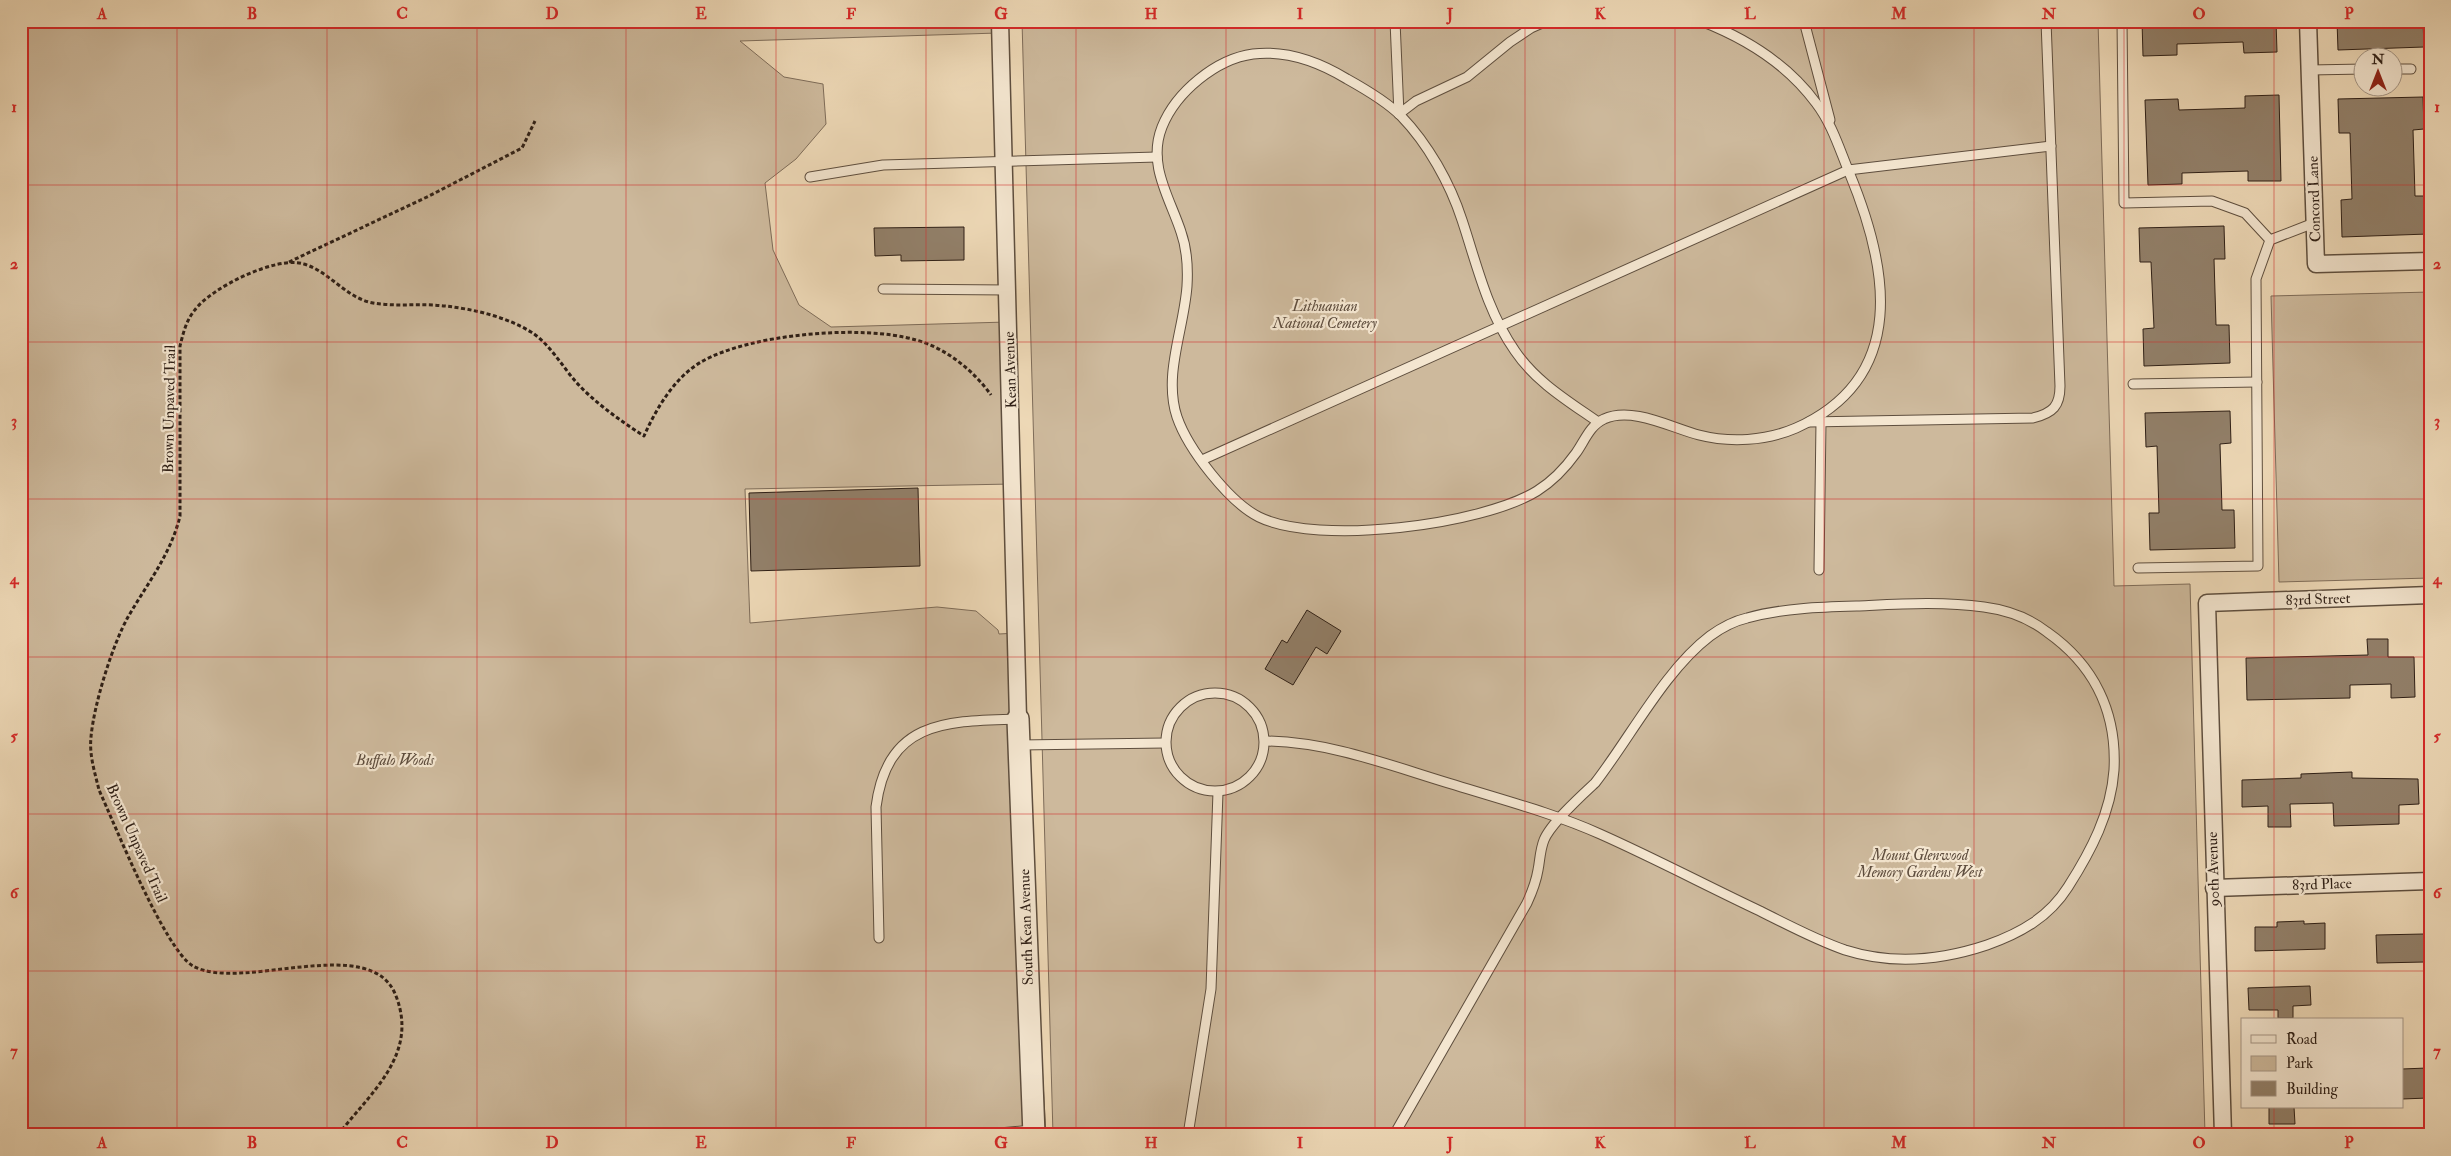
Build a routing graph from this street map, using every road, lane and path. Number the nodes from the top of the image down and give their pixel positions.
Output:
1 (1000, 21) edge
2 (1395, 21) edge
3 (1547, 21) edge
4 (1701, 21) edge
5 (1804, 21) edge
6 (2046, 21) edge
7 (2122, 21) edge
8 (2308, 21) edge
9 (2354, 69) edge
10 (2404, 69) edge
11 (2412, 69) dead end
12 (2310, 70) junction
13 (1399, 114) junction
14 (535, 121) dead end
15 (1833, 131) junction
16 (2051, 146) junction
17 (1158, 157) junction
18 (1004, 160) junction
19 (1848, 170) junction
20 (810, 177) dead end
21 (2314, 223) junction
22 (2270, 240) junction
23 (2430, 261) edge
24 (288, 262) junction
25 (883, 289) dead end
26 (1008, 290) junction
27 (1500, 328) junction
28 (2257, 382) junction
29 (2133, 384) dead end
30 (1598, 422) junction
31 (1808, 422) junction
32 (1821, 422) junction
33 (1011, 424) junction
34 (1202, 460) junction
35 (2138, 568) dead end
36 (1819, 570) dead end
37 (2430, 595) edge
38 (2207, 603) joint
39 (1018, 720) junction
40 (1265, 741) junction
41 (1165, 743) junction
42 (1019, 745) junction
43 (1218, 792) junction
44 (1561, 819) junction
45 (2430, 881) edge
46 (2214, 888) junction
47 (879, 938) dead end
48 (1034, 1133) edge
49 (338, 1135) edge
50 (978, 1135) edge
51 (1188, 1135) edge
52 (1394, 1135) edge
53 (2222, 1135) edge

1 - 18 street, Kean Avenue
2 - 13 lane
3 - 13 lane
4 - 15 lane
5 - 15 lane
6 - 16 lane
7 - 22 lane
8 - 12 street, Concord Lane
9 - 12 lane
10 - 11 lane
12 - 21 street, Concord Lane
13 - 17 lane
13 - 27 lane
14 - 24 path, Brown Unpaved Trail
15 - 19 lane
16 - 19 lane
16 - 32 lane
17 - 18 lane
17 - 34 lane
18 - 20 lane
18 - 26 street, Kean Avenue
19 - 27 lane
19 - 31 lane
21 - 22 lane
21 - 23 street, Concord Lane
22 - 28 lane
24 - 33 path
24 - 49 path, Brown Unpaved Trail
25 - 26 lane
26 - 33 street, Kean Avenue
27 - 30 lane
27 - 34 lane
28 - 29 lane
28 - 35 lane
30 - 31 lane
30 - 34 lane
31 - 32 lane
32 - 36 lane
33 - 39 street, Kean Avenue
37 - 38 street, 83rd Street
38 - 46 street, 90th Avenue
39 - 42 street, South Kean Avenue
39 - 47 lane
40 - 41 lane
40 - 43 lane
40 - 44 lane
41 - 42 lane
41 - 43 lane
42 - 48 street, South Kean Avenue
43 - 51 lane
44 - 44 lane
44 - 52 lane
45 - 46 street, 83rd Place
46 - 53 street, 90th Avenue
48 - 50 lane

